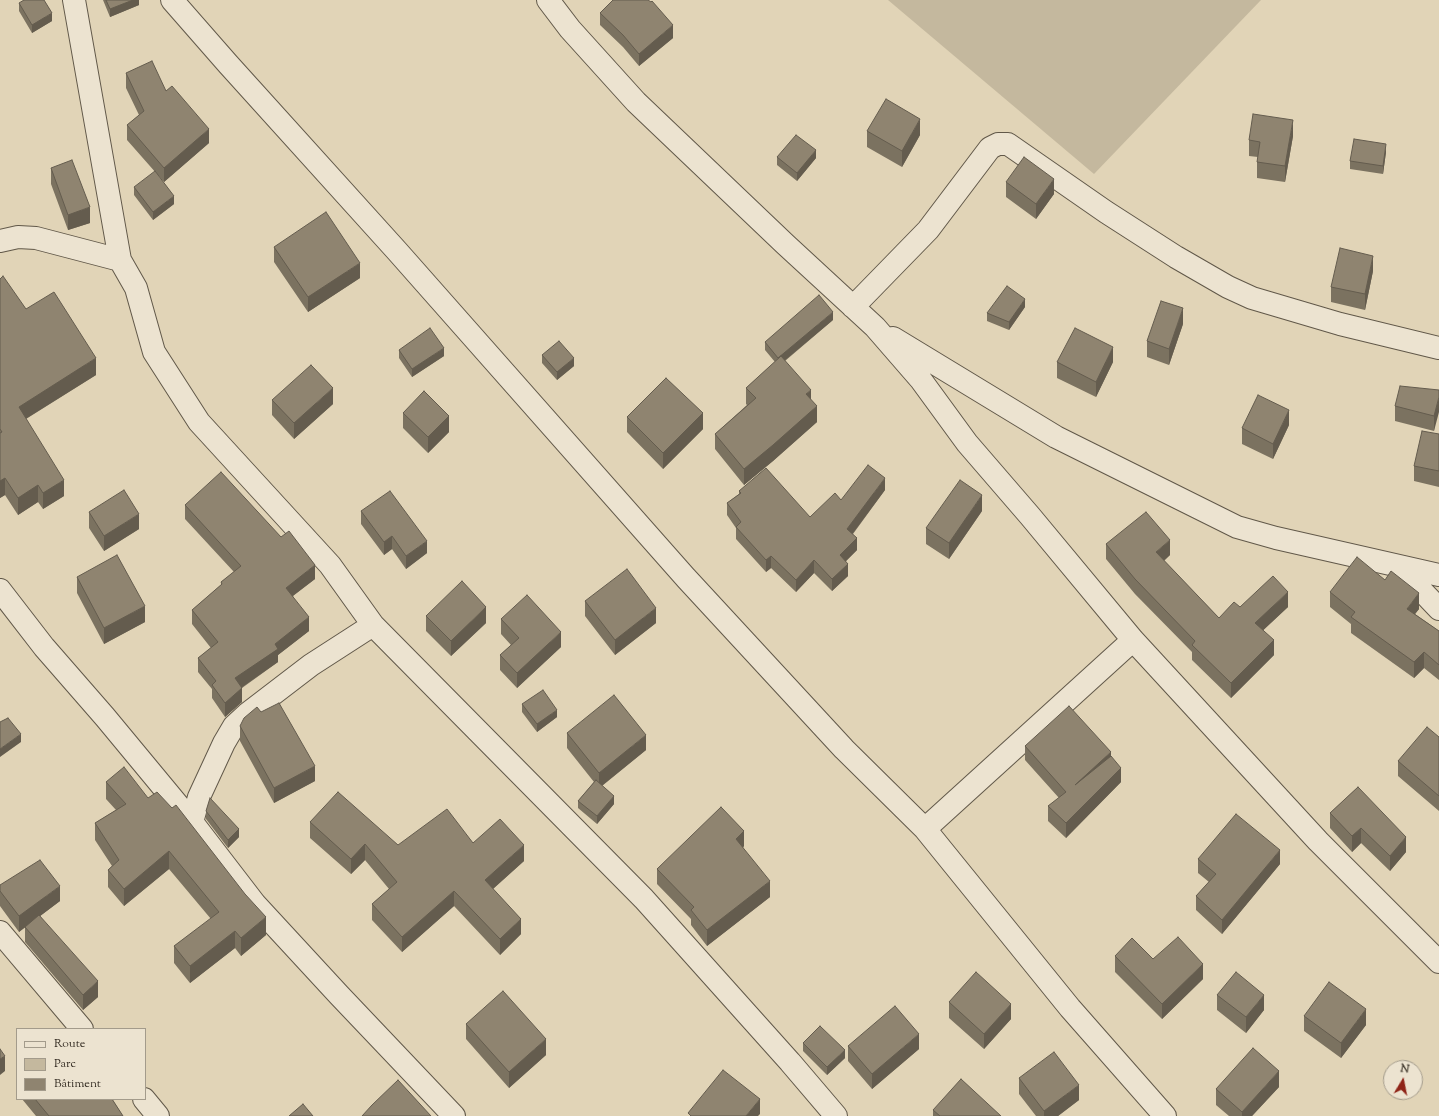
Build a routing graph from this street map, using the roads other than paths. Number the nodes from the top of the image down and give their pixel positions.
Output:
1 (74, 0) edge
2 (172, 0) edge
3 (548, 0) edge
4 (0, 241) edge
5 (120, 260) junction
6 (853, 307) junction
7 (875, 327) junction
8 (1439, 348) edge
9 (1399, 567) junction
10 (1439, 575) edge
11 (0, 590) edge
12 (1439, 608) edge
13 (373, 624) junction
14 (1133, 640) junction
15 (192, 822) junction
16 (926, 829) junction
17 (0, 932) edge
18 (1439, 962) edge
19 (81, 1028) edge
20 (145, 1100) edge
21 (158, 1116) edge
22 (454, 1116) edge
23 (836, 1116) edge
24 (1165, 1116) edge

1 - 5 street
2 - 16 street
3 - 6 street
4 - 5 street
5 - 13 street
6 - 7 street
6 - 8 street
7 - 9 street
7 - 14 street
9 - 10 street
9 - 12 street
11 - 15 street
13 - 15 street
13 - 23 street
14 - 16 street
14 - 18 street
15 - 22 street
16 - 24 street
17 - 19 street
20 - 21 street

